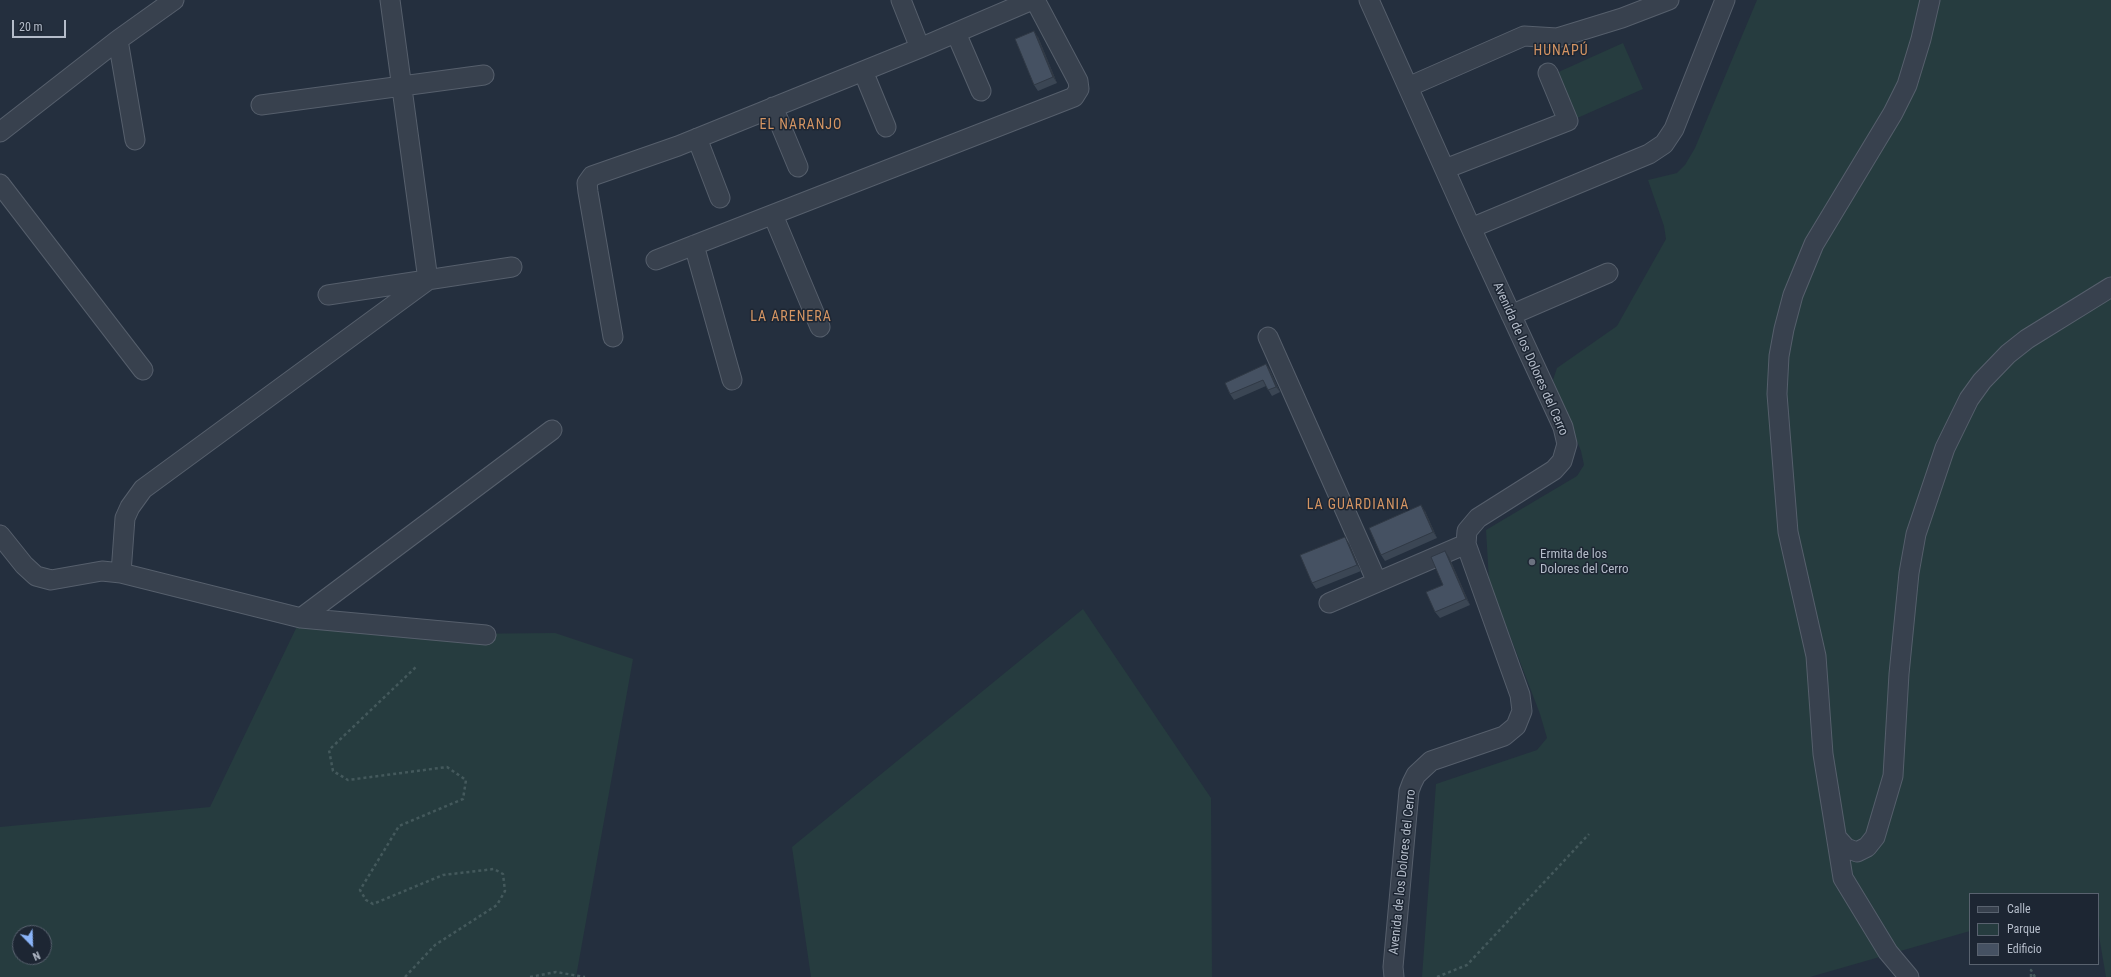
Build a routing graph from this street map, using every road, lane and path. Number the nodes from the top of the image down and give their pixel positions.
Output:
1 (174, 0) edge
2 (390, 0) edge
3 (901, 0) edge
4 (1032, 0) edge
5 (1036, 0) edge
6 (1369, 0) edge
7 (1669, 0) edge
8 (1725, 0) edge
9 (1930, 0) edge
10 (956, 33) junction
11 (118, 40) junction
12 (920, 48) junction
13 (863, 71) junction
14 (1548, 73) dead end
15 (484, 75) dead end
16 (401, 86) junction
17 (1408, 87) junction
18 (981, 91) dead end
19 (261, 105) dead end
20 (773, 107) junction
21 (886, 127) dead end
22 (0, 132) edge
23 (697, 138) junction
24 (135, 140) dead end
25 (798, 168) dead end
26 (1445, 169) junction
27 (0, 184) edge
28 (720, 198) dead end
29 (773, 215) junction
30 (1471, 228) junction
31 (694, 245) junction
32 (656, 260) dead end
33 (512, 267) dead end
34 (1608, 273) dead end
35 (428, 280) junction
36 (2111, 287) edge
37 (328, 295) dead end
38 (1511, 315) junction
39 (820, 327) dead end
40 (613, 336) dead end
41 (1268, 338) dead end
42 (143, 370) dead end
43 (732, 380) dead end
44 (552, 430) dead end
45 (0, 535) edge
46 (1466, 544) junction
47 (121, 573) junction
48 (1377, 582) junction
49 (1329, 603) dead end
50 (301, 618) junction
51 (486, 635) dead end
52 (417, 666) dead end
53 (1589, 834) dead end
54 (1838, 839) junction
55 (405, 977) edge
56 (530, 977) edge
57 (585, 977) edge
58 (1394, 977) edge
59 (1437, 977) edge
60 (1909, 977) edge
61 (2030, 977) edge
62 (2035, 977) edge

1 - 11 street
2 - 16 street
3 - 12 street
4 - 10 street
5 - 29 street
6 - 17 street, Avenida de los Dolores del Cerro
7 - 17 street
8 - 30 street
9 - 54 street
10 - 12 street
10 - 18 street
11 - 22 street
11 - 24 street
12 - 13 street
13 - 20 street
13 - 21 street
14 - 26 street
15 - 16 street
16 - 19 street
16 - 35 street
17 - 26 street, Avenida de los Dolores del Cerro
20 - 23 street
20 - 25 street
23 - 28 street
23 - 40 street
26 - 30 street, Avenida de los Dolores del Cerro
27 - 42 street
29 - 31 street
29 - 39 street
30 - 38 street, Avenida de los Dolores del Cerro
31 - 32 street
31 - 43 street
33 - 35 street
34 - 38 street
35 - 37 street
35 - 47 street
36 - 54 street
38 - 46 street, Avenida de los Dolores del Cerro
41 - 48 street
44 - 50 street
45 - 47 street
46 - 48 street
46 - 58 street, Avenida de los Dolores del Cerro
47 - 50 street
48 - 49 street
50 - 51 street
52 - 55 path
53 - 59 path
54 - 60 street
56 - 57 path
61 - 62 path

